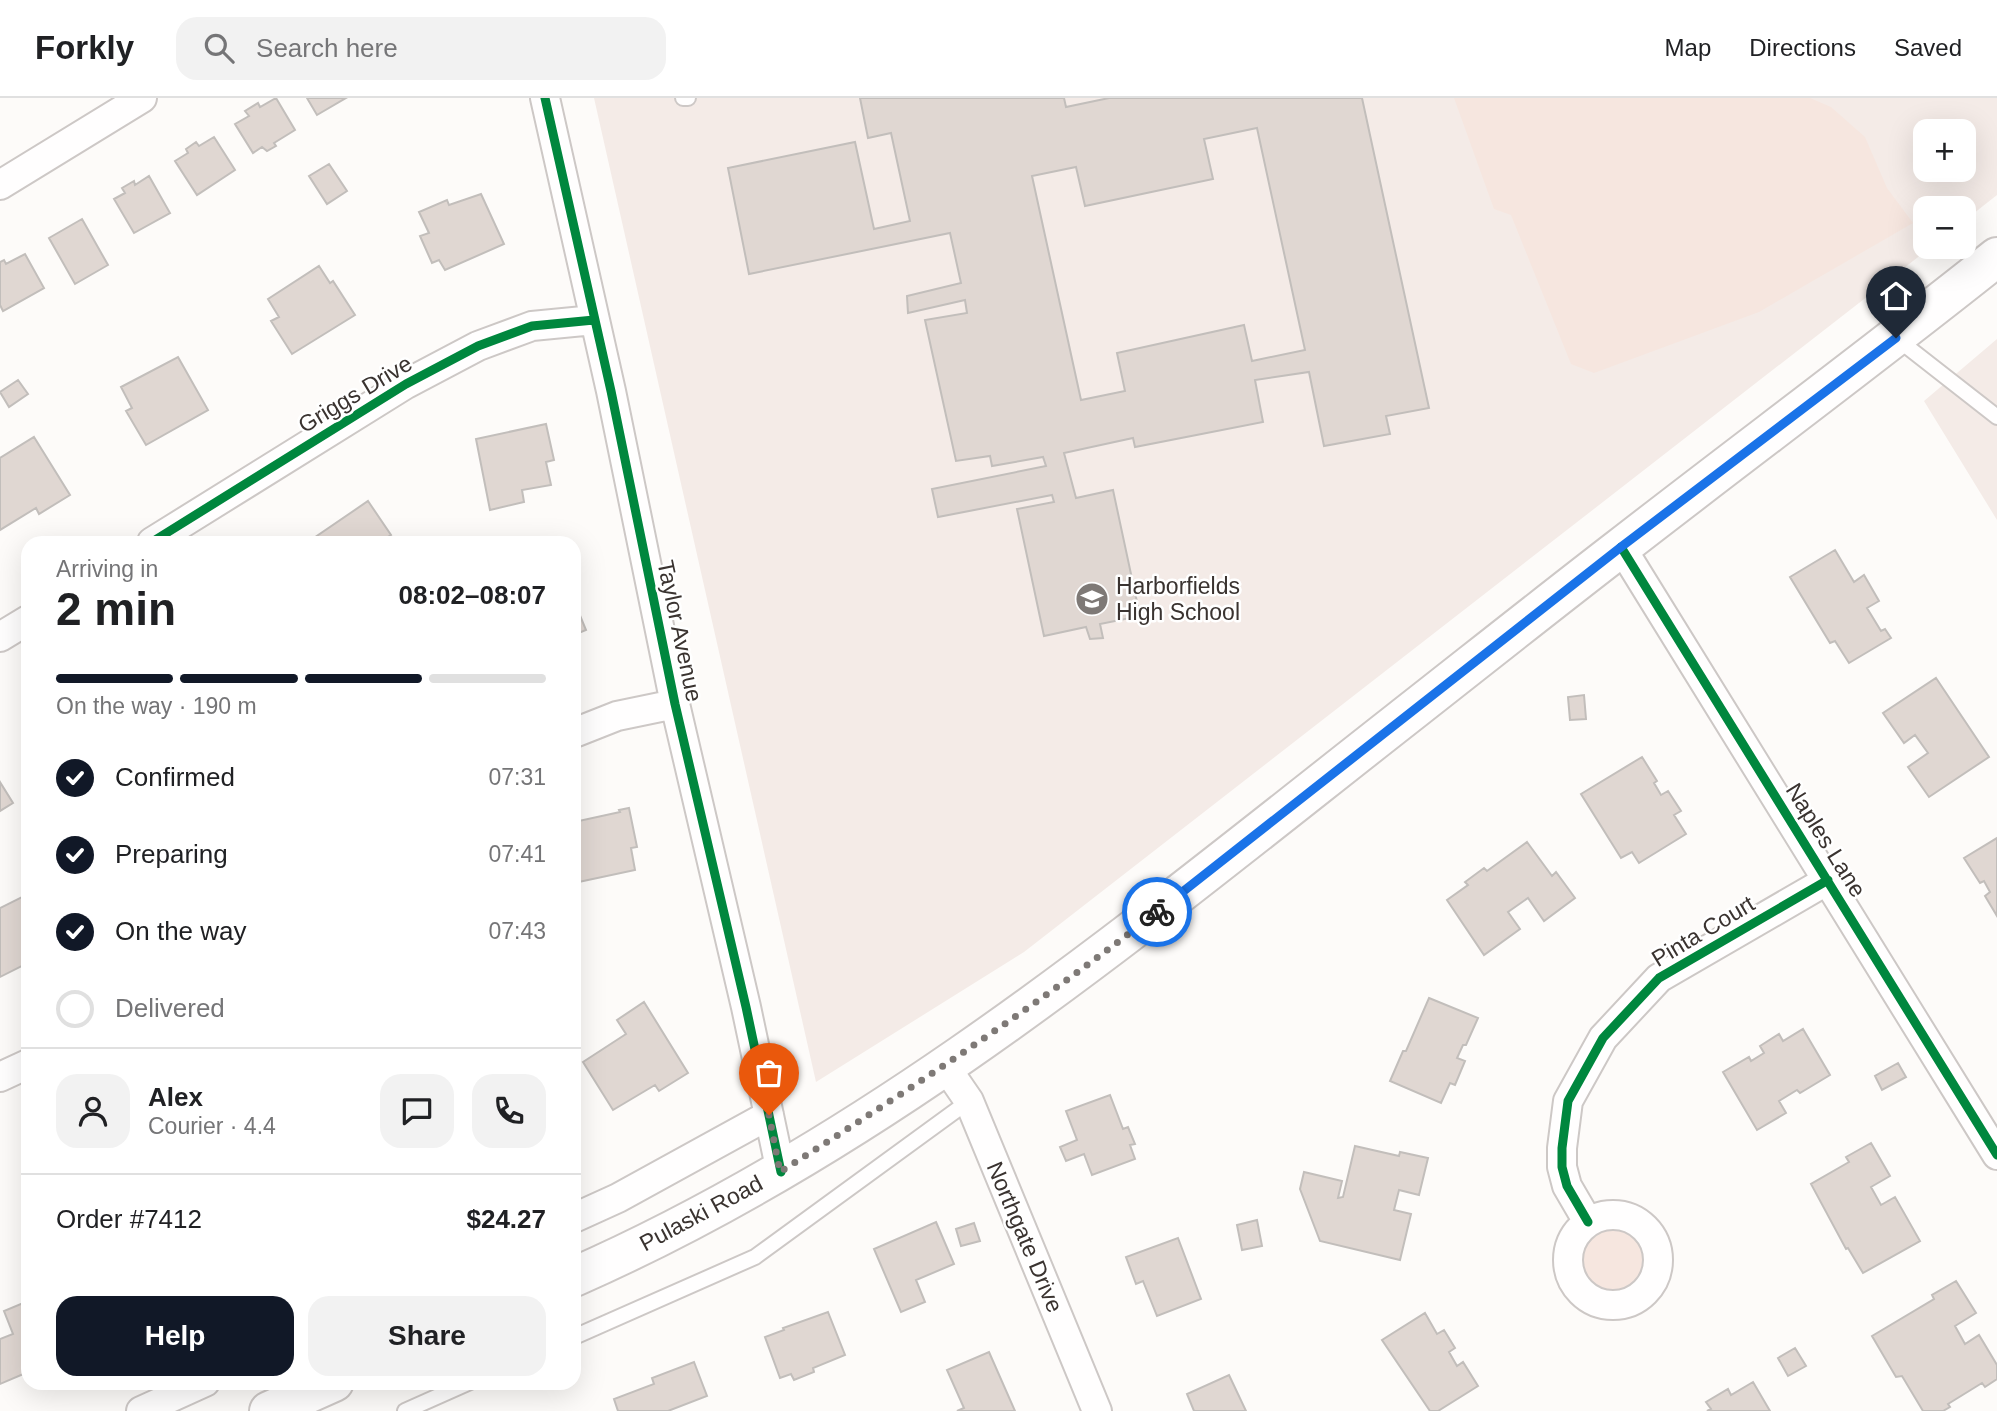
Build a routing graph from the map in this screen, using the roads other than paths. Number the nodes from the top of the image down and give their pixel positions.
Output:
1 (142, 98) edge
2 (545, 98) edge
3 (0, 185) edge
4 (1997, 257) edge
5 (594, 320) junction
6 (1896, 338) junction
7 (1997, 417) edge
8 (162, 536) edge
9 (1621, 547) junction
10 (21, 624) edge
11 (0, 638) edge
12 (676, 704) junction
13 (581, 730) edge
14 (1828, 880) junction
15 (945, 1066) junction
16 (21, 1067) edge
17 (0, 1077) edge
18 (969, 1101) junction
19 (769, 1115) junction
20 (1997, 1155) edge
21 (780, 1172) junction
22 (581, 1215) edge
23 (1588, 1222) dead end
24 (581, 1274) edge
25 (581, 1334) edge
26 (187, 1390) edge
27 (316, 1390) edge
28 (452, 1390) edge
29 (141, 1411) edge
30 (269, 1411) edge
31 (405, 1411) edge
32 (1097, 1411) edge

1 - 3 street
2 - 5 street, Taylor Avenue
4 - 6 main road, Pulaski Road
5 - 8 street, Griggs Drive
5 - 12 street, Taylor Avenue
6 - 7 lane
6 - 9 main road, Pulaski Road
9 - 14 street, Naples Lane
9 - 15 main road, Pulaski Road
10 - 11 street
12 - 13 street
12 - 19 street, Taylor Avenue
14 - 20 street, Naples Lane
14 - 23 street, Pinta Court
15 - 18 street, Northgate Drive
15 - 21 main road, Pulaski Road
16 - 17 street
18 - 25 lane
18 - 32 street, Northgate Drive
19 - 21 street, Taylor Avenue
19 - 22 street
21 - 24 main road, Pulaski Road
26 - 29 street
27 - 30 main road
28 - 31 lane

